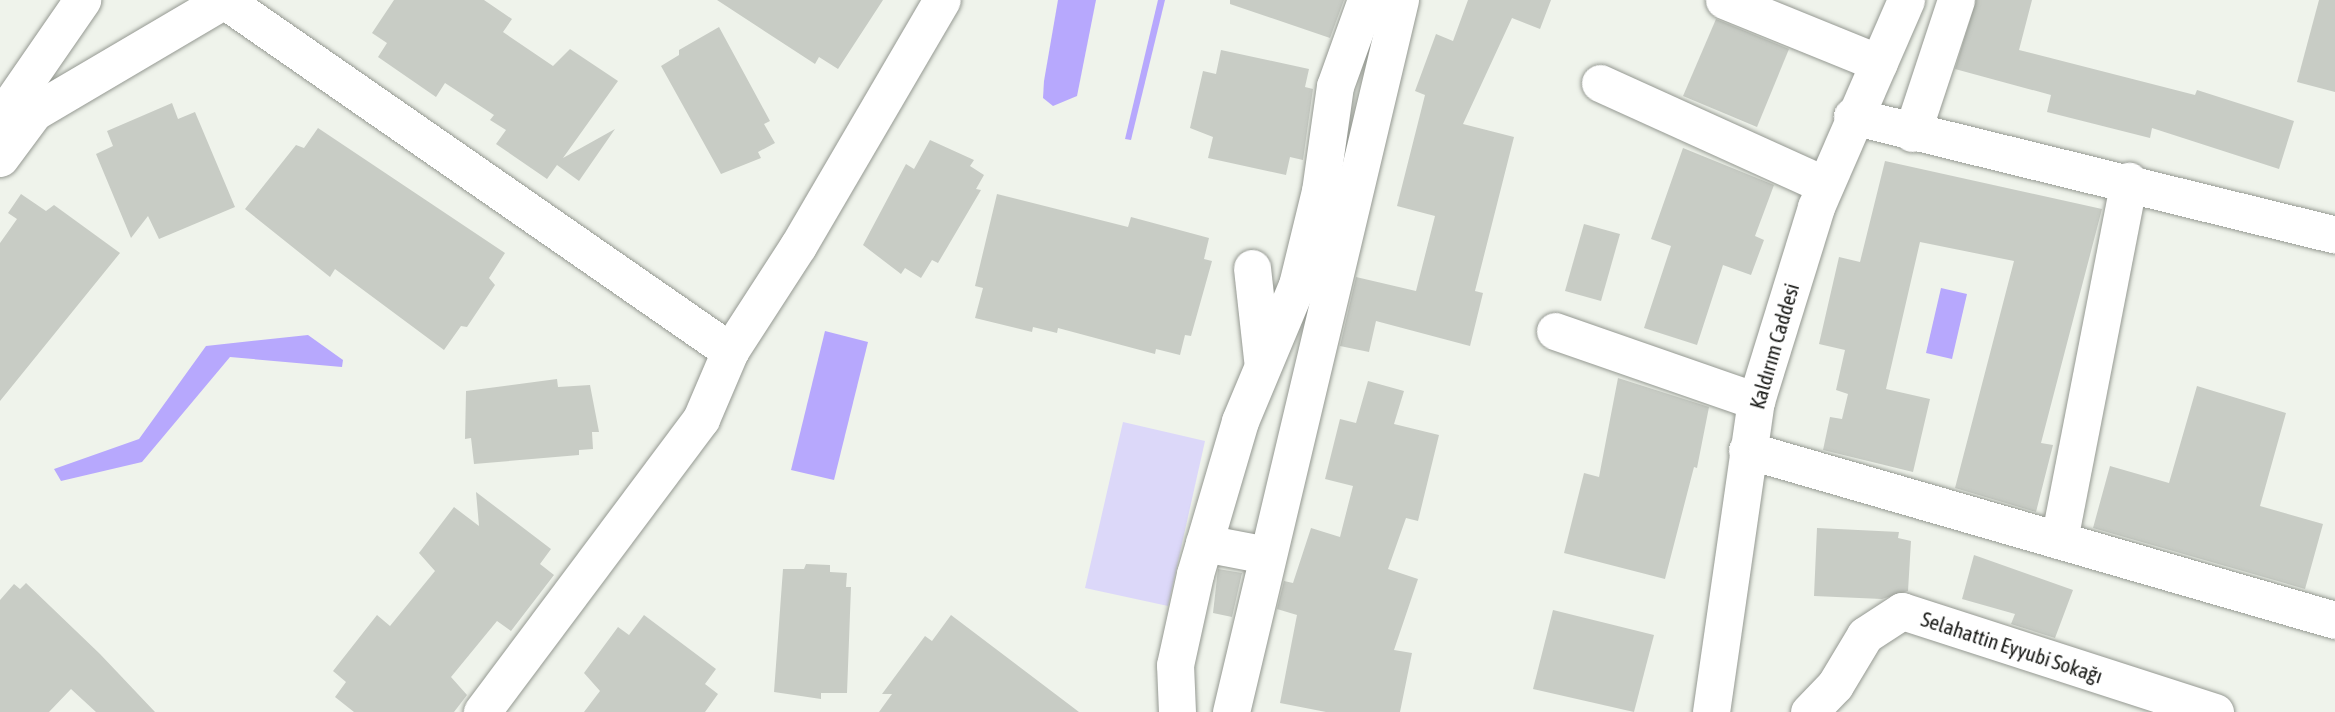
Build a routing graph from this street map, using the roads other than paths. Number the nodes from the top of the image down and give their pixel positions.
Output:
1 (82, 0) edge
2 (224, 0) edge
3 (942, 0) edge
4 (1366, 0) edge
5 (1400, 0) edge
6 (1724, 0) edge
7 (1906, 0) edge
8 (1956, 0) edge
9 (1879, 62) junction
10 (1600, 83) dead end
11 (1852, 116) junction
12 (0, 119) edge
13 (1912, 133) junction
14 (0, 158) edge
15 (2129, 181) junction
16 (1825, 185) junction
17 (2335, 235) edge
18 (1252, 268) dead end
19 (1555, 331) dead end
20 (730, 351) junction
21 (1262, 359) junction
22 (1756, 401) junction
23 (1747, 450) junction
24 (2059, 540) junction
25 (1204, 543) junction
26 (1267, 555) junction
27 (2335, 620) edge
28 (482, 712) edge
29 (1177, 712) edge
30 (1231, 712) edge
31 (1711, 712) edge
32 (1810, 712) edge
33 (2215, 712) edge

1 - 12 street
2 - 14 street
2 - 20 street
3 - 20 street
4 - 21 street
5 - 26 street
6 - 9 street
7 - 9 street, Kaldırım Caddesi
8 - 13 street
9 - 11 street, Kaldırım Caddesi
10 - 16 street
11 - 13 street
11 - 16 street, Kaldırım Caddesi
13 - 15 street
15 - 17 street
15 - 24 street
16 - 22 street, Kaldırım Caddesi
18 - 21 street
19 - 22 street
20 - 28 street
21 - 25 street
22 - 23 street, Kaldırım Caddesi
23 - 24 street
23 - 31 street, Kaldırım Caddesi
24 - 27 street
25 - 26 street
25 - 29 street
26 - 30 street
32 - 33 street, Selahattin Eyyubi Sokağı

